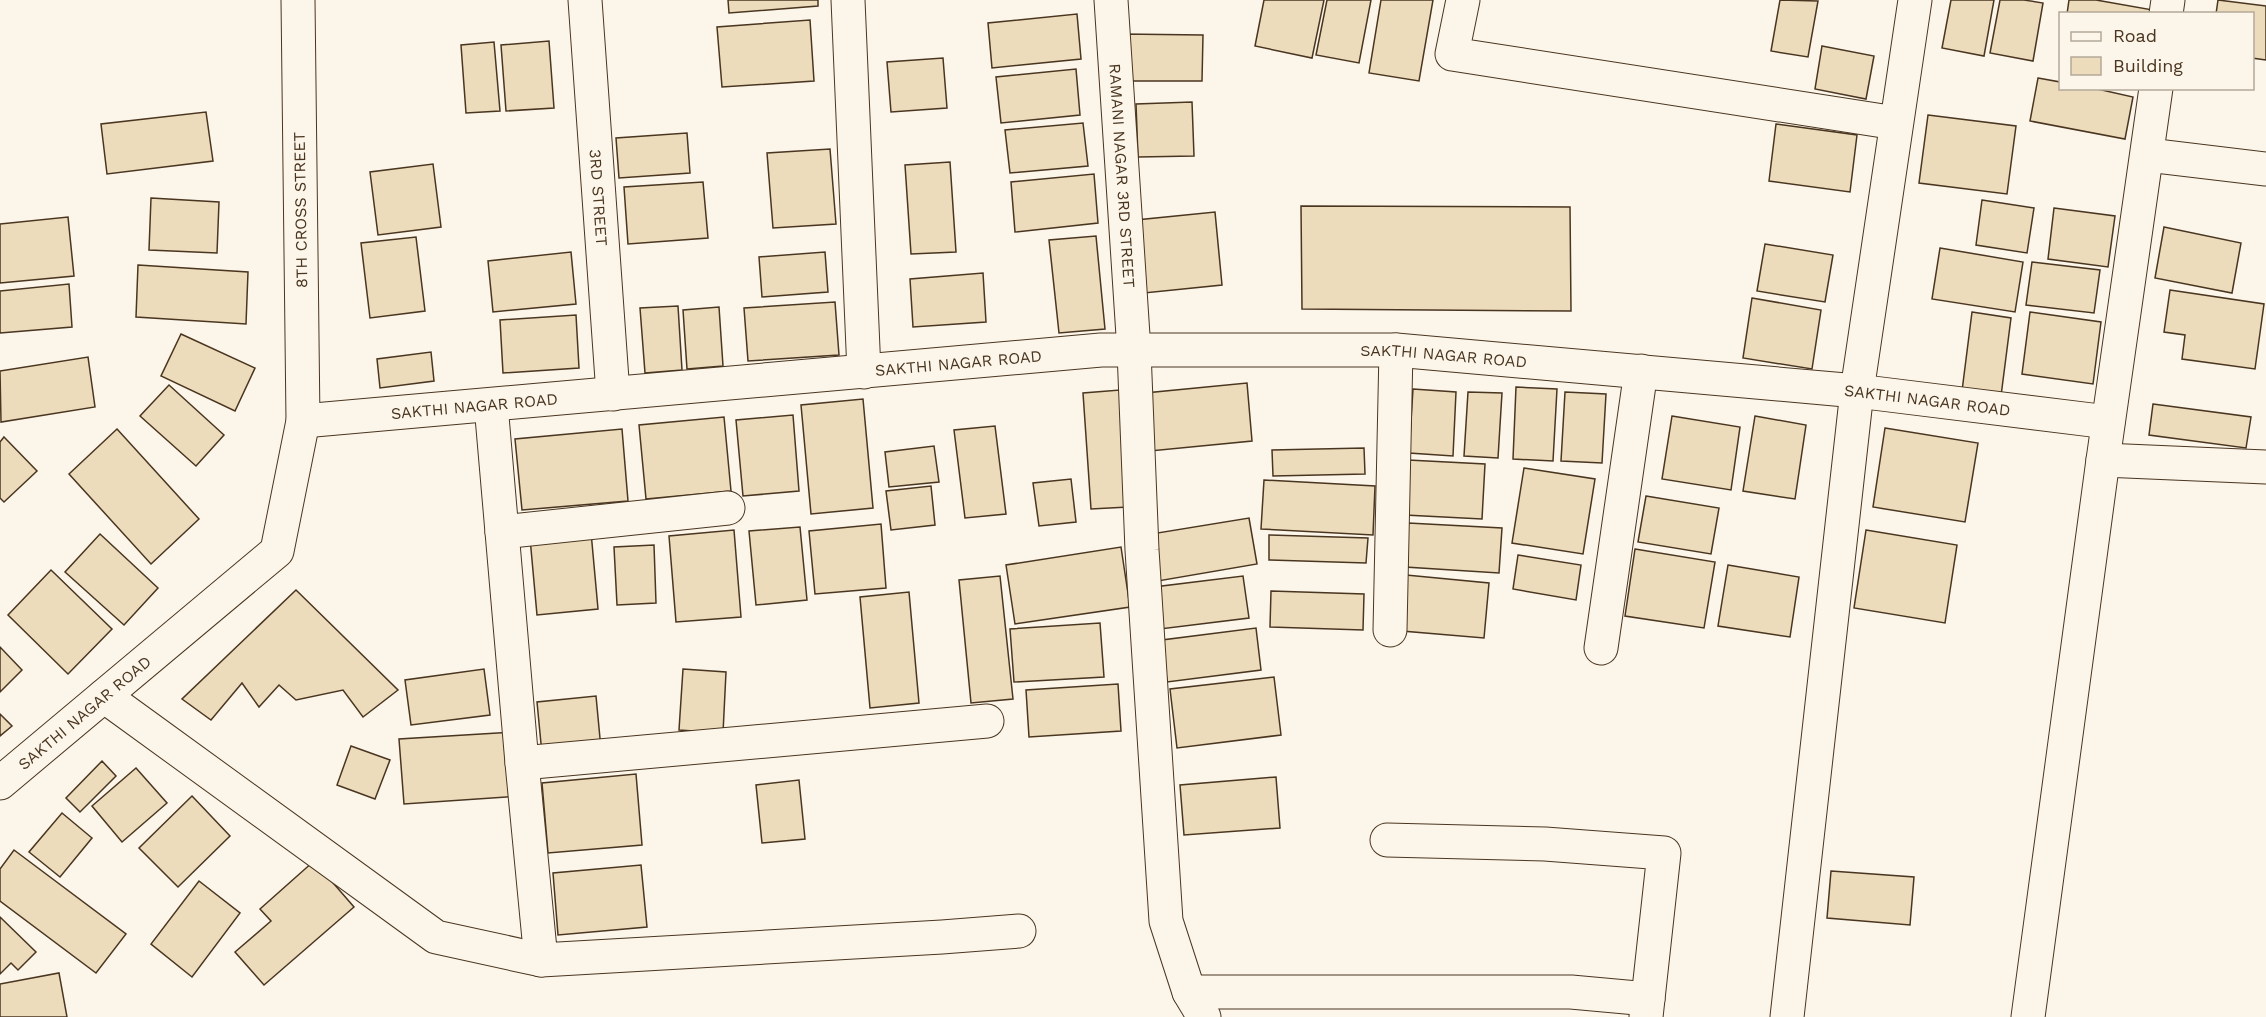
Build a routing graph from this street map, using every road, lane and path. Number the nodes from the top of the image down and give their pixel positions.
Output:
1 (298, 0) edge
2 (585, 0) edge
3 (848, 0) edge
4 (1111, 0) edge
5 (1463, 0) edge
6 (1915, 0) edge
7 (2157, 90) edge
8 (1896, 123) junction
9 (2148, 154) junction
10 (2266, 169) edge
11 (1396, 350) junction
12 (1134, 351) junction
13 (864, 372) junction
14 (1641, 372) junction
15 (1857, 392) junction
16 (613, 394) junction
17 (491, 405) junction
18 (303, 420) junction
19 (2108, 422) junction
20 (2103, 460) junction
21 (2266, 467) edge
22 (728, 508) dead end
23 (502, 532) junction
24 (1390, 630) dead end
25 (1601, 648) dead end
26 (104, 696) junction
27 (987, 721) dead end
28 (522, 763) junction
29 (0, 783) edge
30 (1387, 840) dead end
31 (1019, 931) dead end
32 (541, 960) junction
33 (1197, 1005) edge
34 (1647, 1008) edge
35 (1787, 1017) edge
36 (2028, 1017) edge

1 - 18 street, 8TH CROSS STREET
2 - 16 street, 3RD STREET
3 - 13 street
4 - 12 street, RAMANI NAGAR 3RD STREET
5 - 8 street
6 - 8 street
7 - 9 street
8 - 15 street
9 - 10 street
9 - 19 street
11 - 12 street, SAKTHI NAGAR ROAD
11 - 14 street, SAKTHI NAGAR ROAD
11 - 24 street
12 - 13 street, SAKTHI NAGAR ROAD
12 - 33 street, RAMANI NAGAR 3RD STREET
13 - 16 street, SAKTHI NAGAR ROAD
14 - 15 street, SAKTHI NAGAR ROAD
14 - 25 street
15 - 19 street, SAKTHI NAGAR ROAD
15 - 35 street
16 - 17 street, SAKTHI NAGAR ROAD
17 - 18 street, SAKTHI NAGAR ROAD
17 - 23 street
18 - 26 street, SAKTHI NAGAR ROAD
19 - 20 street
20 - 21 street
20 - 36 street
22 - 23 street
23 - 28 street
26 - 29 street, SAKTHI NAGAR ROAD
26 - 32 street
27 - 28 street
28 - 32 street
30 - 34 street
31 - 32 street
33 - 34 street

